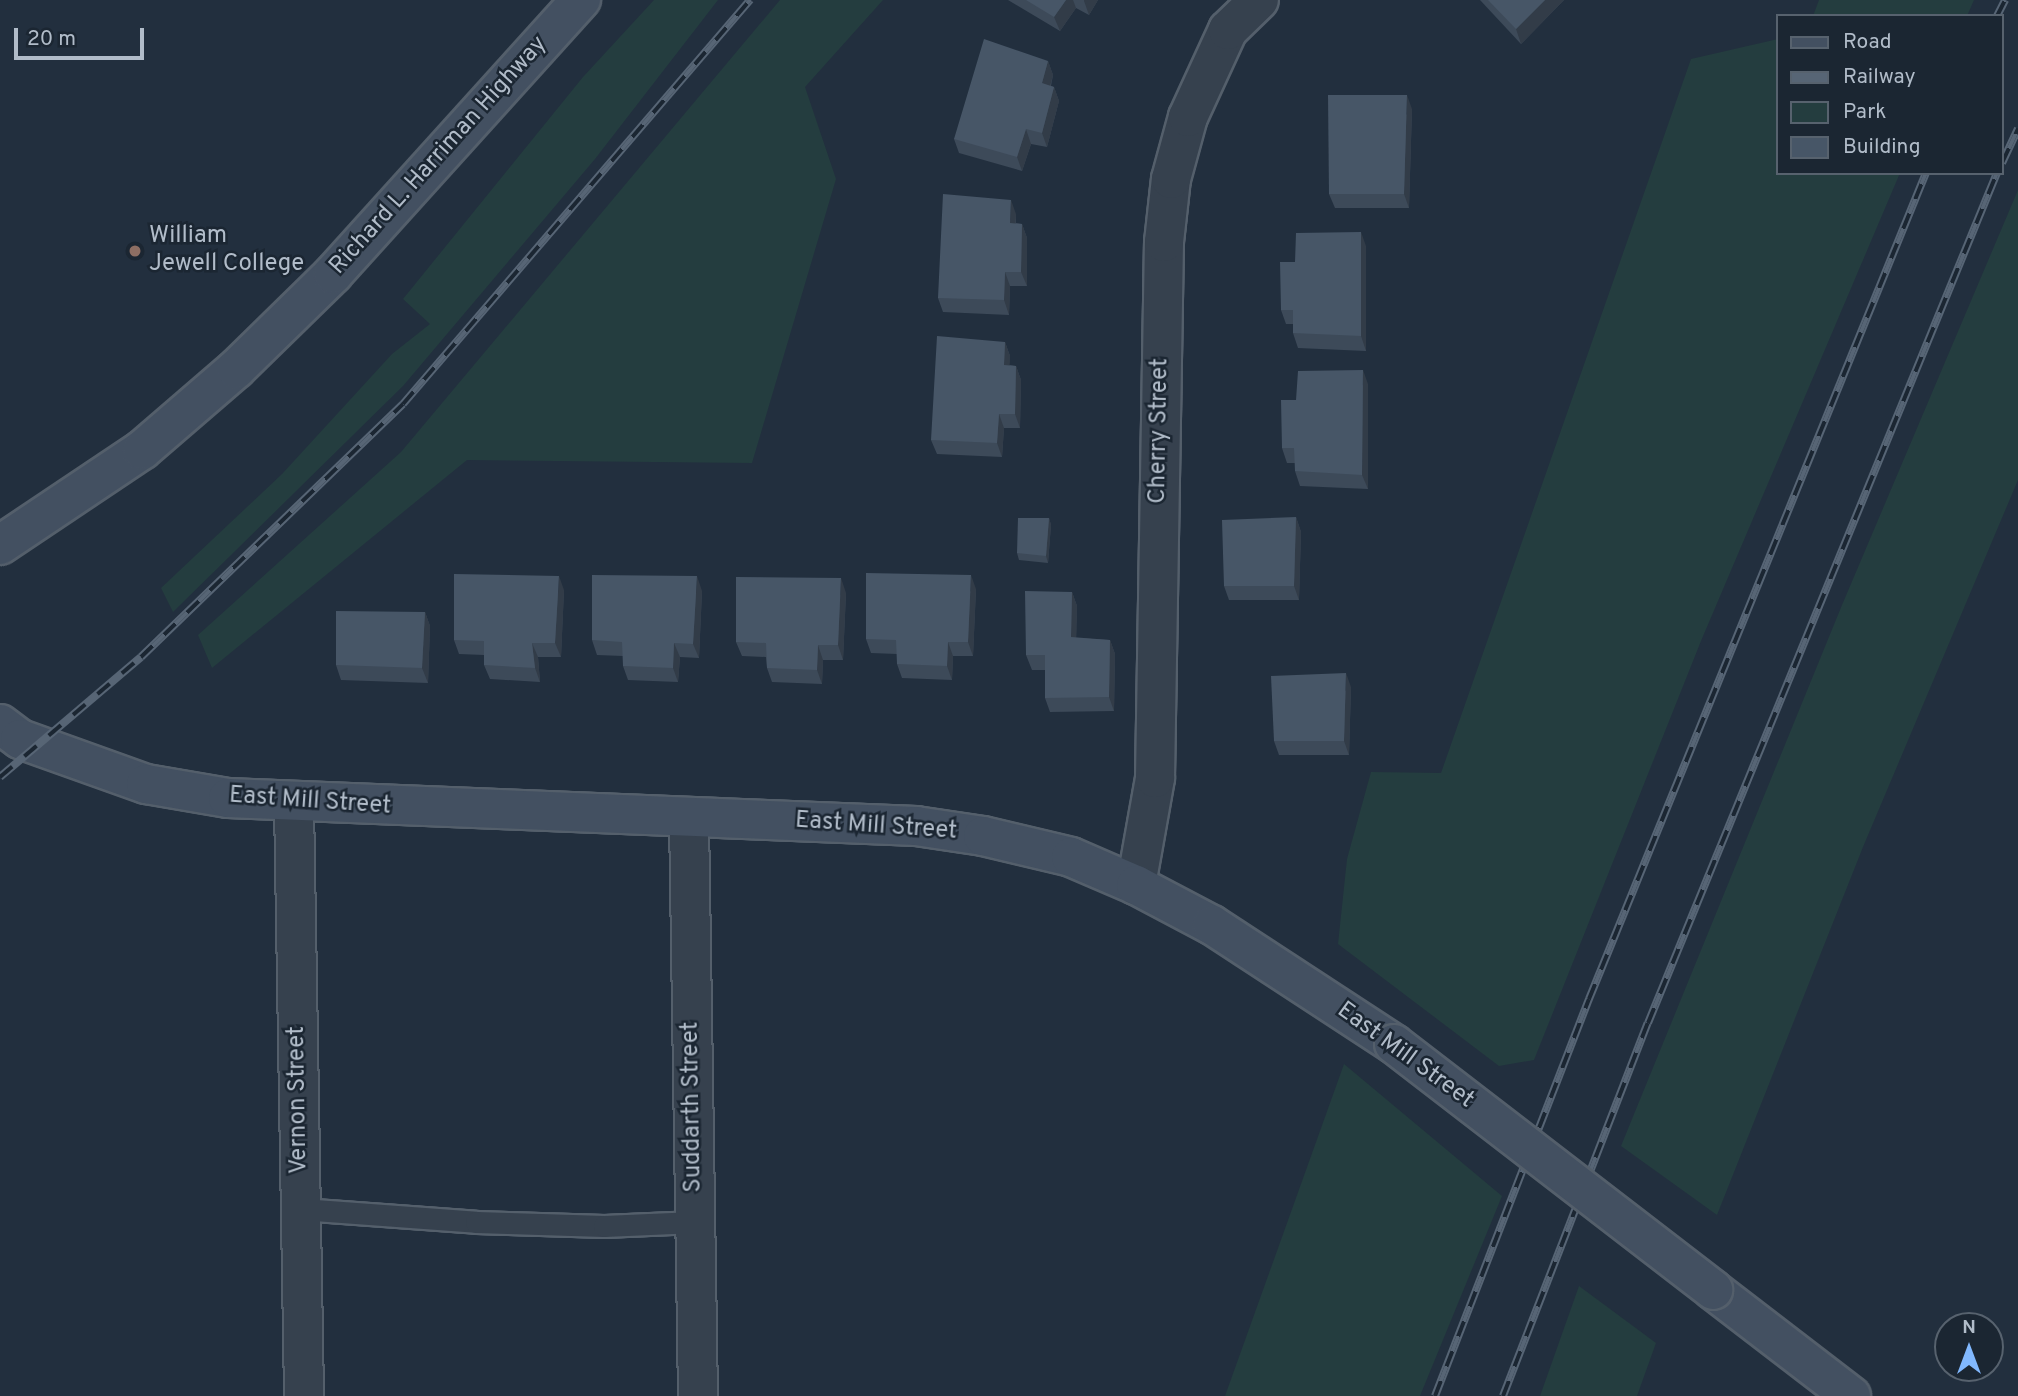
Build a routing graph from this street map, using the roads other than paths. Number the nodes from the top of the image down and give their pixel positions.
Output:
1 (581, 0) edge
2 (1259, 0) edge
3 (0, 545) edge
4 (7, 734) edge
5 (295, 804) junction
6 (688, 818) junction
7 (1136, 884) junction
8 (301, 1209) junction
9 (695, 1222) junction
10 (304, 1396) edge
11 (698, 1396) edge
12 (1852, 1396) edge

1 - 3 street, Richard L. Harriman Highway
2 - 7 street, Cherry Street
4 - 5 street, East Mill Street
5 - 6 street, East Mill Street
5 - 8 street, Vernon Street
6 - 7 street, East Mill Street
6 - 9 street, Suddarth Street
7 - 12 street, East Mill Street, bridge
8 - 9 lane
8 - 10 street, Vernon Street
9 - 11 street, Suddarth Street

